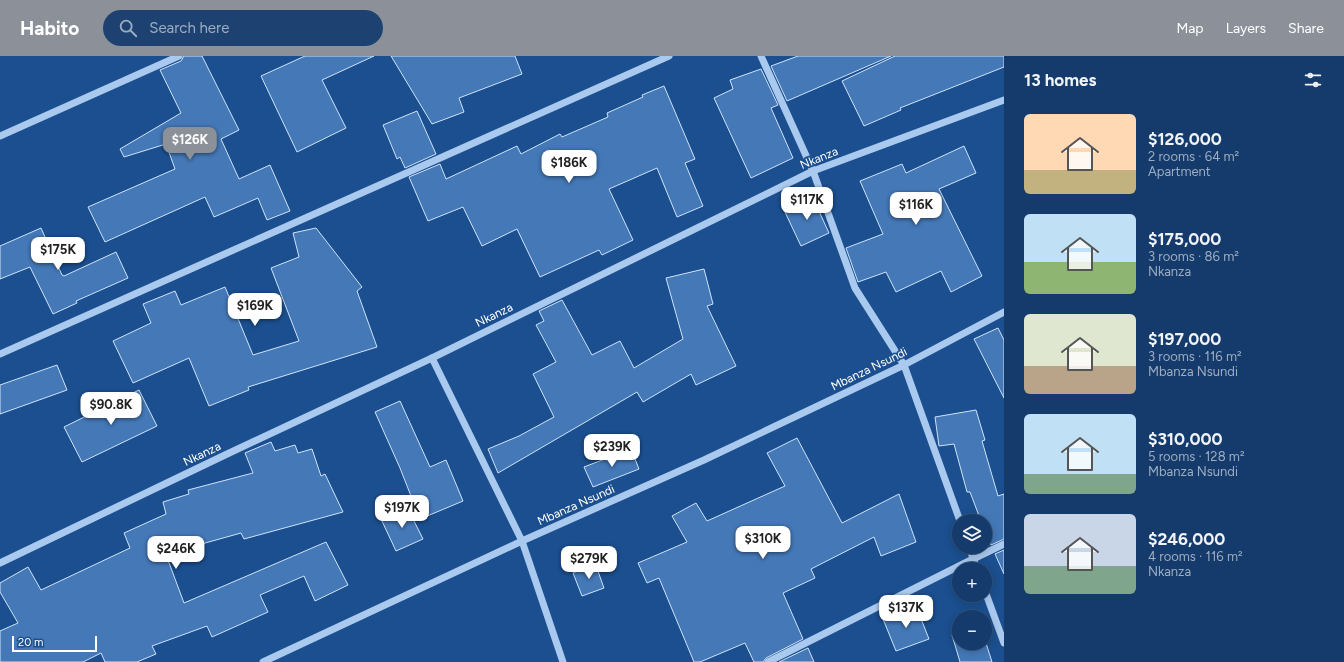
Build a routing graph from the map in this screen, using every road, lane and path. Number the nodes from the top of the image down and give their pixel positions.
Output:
1 (179, 56) edge
2 (669, 56) edge
3 (761, 56) edge
4 (1004, 100) edge
5 (0, 136) edge
6 (813, 171) junction
7 (1004, 312) edge
8 (0, 354) edge
9 (432, 358) junction
10 (904, 365) junction
11 (957, 514) edge
12 (522, 541) junction
13 (1004, 544) edge
14 (971, 554) edge
15 (973, 559) junction
16 (974, 562) edge
17 (0, 563) edge
18 (989, 602) edge
19 (1004, 643) edge
20 (263, 662) edge
21 (563, 662) edge
22 (768, 662) edge

1 - 5 street
2 - 8 street
3 - 6 street
4 - 6 street, Nkanza
6 - 9 street, Nkanza
6 - 10 street
7 - 10 street, Mbanza Nsundi
9 - 12 street
9 - 17 street, Nkanza
10 - 11 street
10 - 12 street, Mbanza Nsundi
12 - 20 street, Mbanza Nsundi
12 - 21 street
13 - 15 street
14 - 15 street
15 - 16 street
15 - 22 street
18 - 19 street

